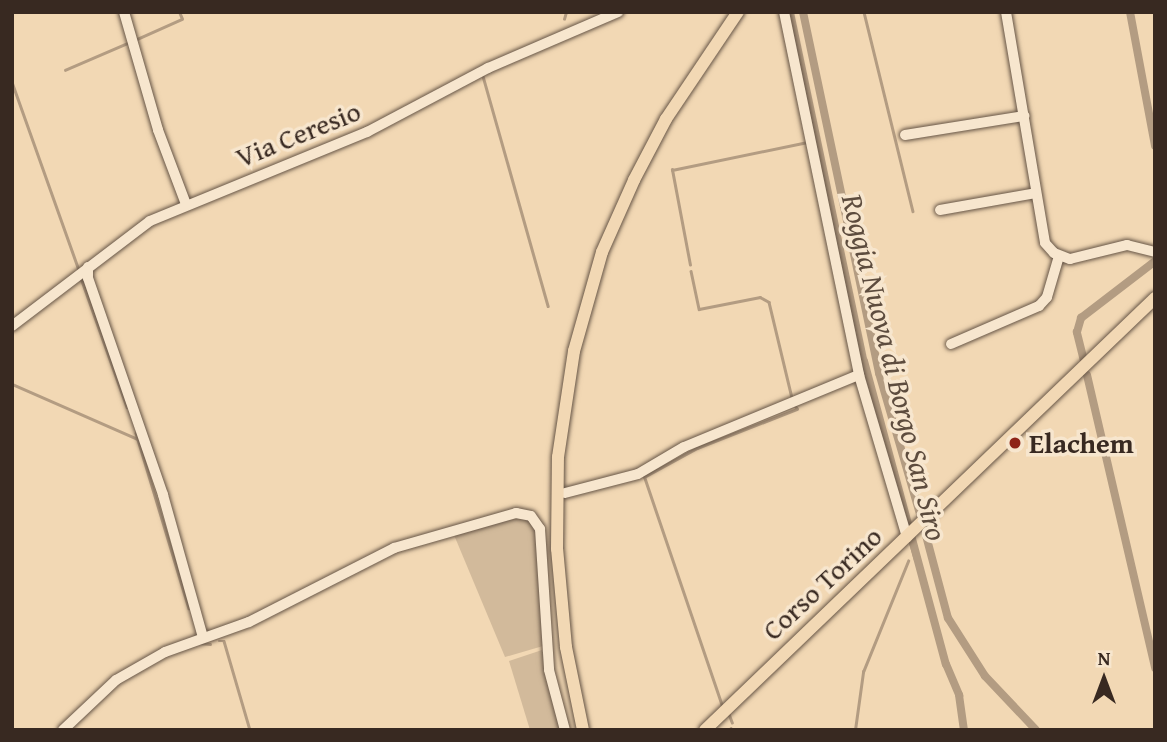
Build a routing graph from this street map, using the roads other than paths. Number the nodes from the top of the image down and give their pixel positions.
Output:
1 (124, 12) edge
2 (618, 12) edge
3 (737, 12) edge
4 (784, 12) edge
5 (1006, 12) edge
6 (1024, 116) junction
7 (905, 135) dead end
8 (1036, 193) junction
9 (186, 204) junction
10 (940, 210) dead end
11 (1155, 252) edge
12 (1059, 256) junction
13 (88, 267) junction
14 (1155, 298) edge
15 (12, 326) edge
16 (951, 344) dead end
17 (859, 375) junction
18 (565, 493) dead end
19 (911, 534) junction
20 (203, 637) junction
21 (63, 730) edge
22 (565, 730) edge
23 (583, 730) edge
24 (705, 730) edge

1 - 9 street
2 - 9 street, Via Ceresio
3 - 23 main road
4 - 17 street
5 - 6 street
6 - 7 street
6 - 8 street
8 - 10 street
8 - 12 street
9 - 13 street, Via Ceresio
11 - 12 street
12 - 16 street
13 - 15 street, Via Ceresio
13 - 20 street
14 - 19 main road, Corso Torino
17 - 18 street
17 - 19 street
19 - 24 main road, Corso Torino
20 - 21 street
20 - 22 street

